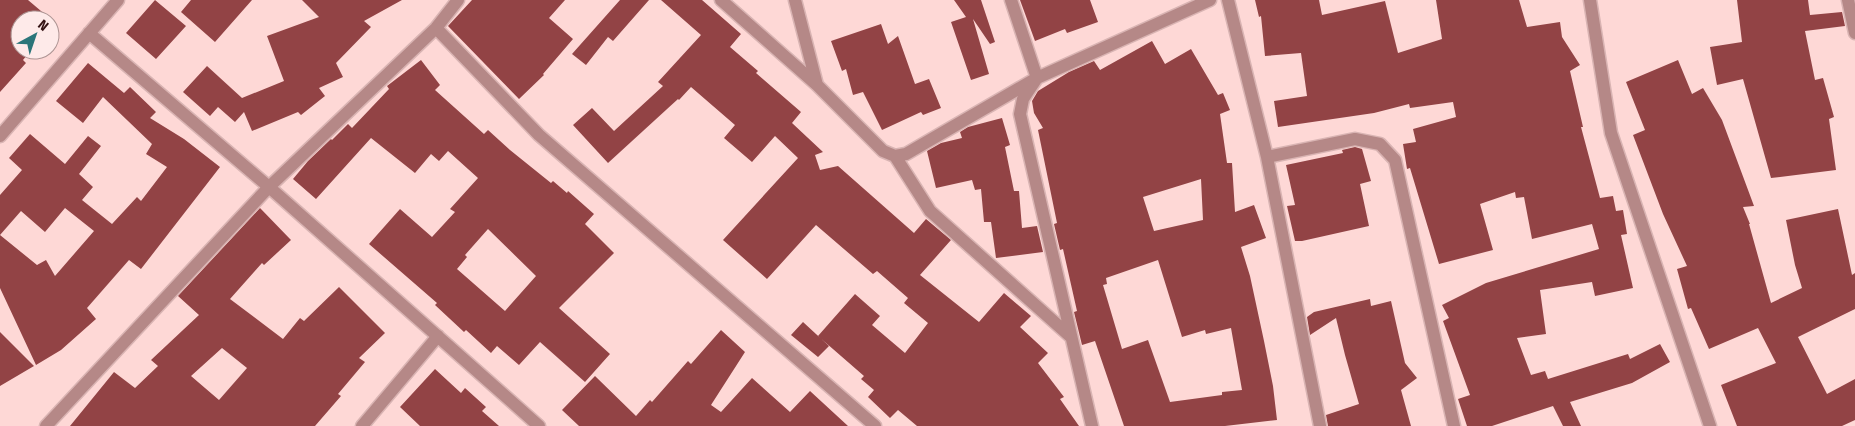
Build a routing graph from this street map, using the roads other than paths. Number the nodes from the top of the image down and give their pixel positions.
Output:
1 (118, 0) edge
2 (458, 0) edge
3 (721, 0) edge
4 (795, 0) edge
5 (1011, 0) edge
6 (1210, 0) edge
7 (1228, 0) edge
8 (1590, 0) edge
9 (1848, 0) edge
10 (436, 28) junction
11 (89, 33) junction
12 (1855, 33) edge
13 (1037, 78) junction
14 (817, 85) junction
15 (1019, 95) junction
16 (0, 136) edge
17 (895, 156) junction
18 (1267, 157) junction
19 (269, 187) junction
20 (438, 336) junction
21 (1071, 337) junction
22 (46, 426) edge
23 (362, 426) edge
24 (539, 426) edge
25 (875, 426) edge
26 (1092, 426) edge
27 (1320, 426) edge
28 (1454, 426) edge
29 (1710, 426) edge

1 - 11 street
2 - 10 street
3 - 14 street
4 - 14 street
5 - 13 street
6 - 13 street
7 - 18 street
8 - 29 street
9 - 12 street
10 - 19 street
10 - 25 street
11 - 16 street
11 - 19 street
13 - 15 street
14 - 17 street
15 - 17 street
15 - 21 street
17 - 21 street
18 - 27 street
18 - 28 street
19 - 20 street
19 - 22 street
20 - 23 street
20 - 24 street
21 - 26 street

